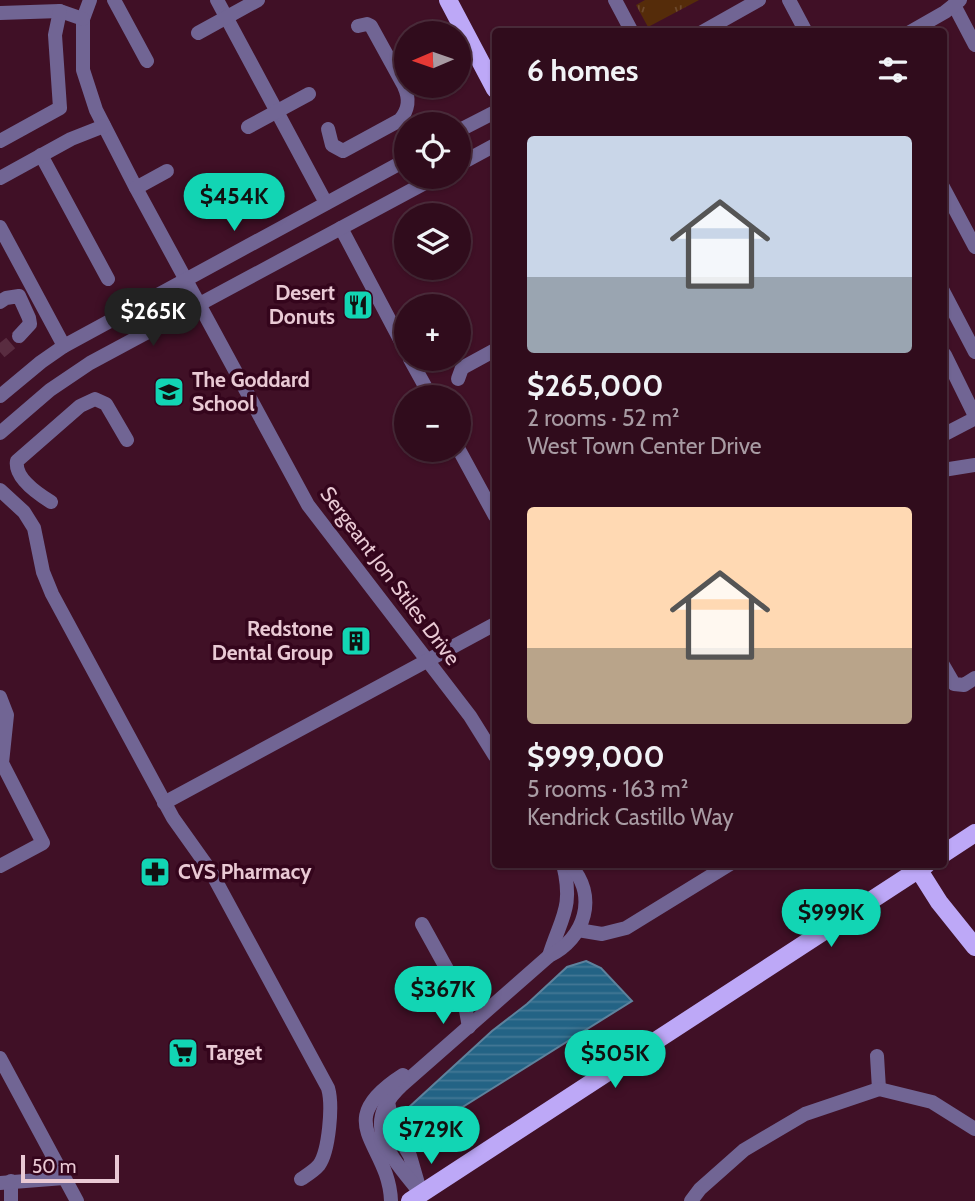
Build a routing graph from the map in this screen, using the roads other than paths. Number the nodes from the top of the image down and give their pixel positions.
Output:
1 (90, 0) edge
2 (114, 0) edge
3 (217, 0) edge
4 (258, 0) edge
5 (448, 0) edge
6 (615, 0) edge
7 (759, 0) edge
8 (789, 0) edge
9 (957, 3) edge
10 (60, 11) junction
11 (0, 13) edge
12 (226, 18) junction
13 (83, 19) junction
14 (358, 26) dead end
15 (630, 28) edge
16 (709, 28) edge
17 (804, 28) edge
18 (916, 28) edge
19 (198, 33) dead end
20 (975, 45) edge
21 (147, 61) dead end
22 (492, 83) edge
23 (309, 94) dead end
24 (277, 111) junction
25 (492, 114) edge
26 (471, 124) edge
27 (104, 127) junction
28 (248, 127) dead end
29 (328, 129) dead end
30 (0, 141) edge
31 (492, 147) edge
32 (41, 155) junction
33 (471, 158) edge
34 (394, 166) edge
35 (167, 171) dead end
36 (0, 178) edge
37 (136, 188) junction
38 (414, 189) edge
39 (947, 194) edge
40 (326, 203) junction
41 (0, 227) edge
42 (341, 228) junction
43 (975, 247) edge
44 (108, 279) dead end
45 (185, 279) junction
46 (947, 299) edge
47 (0, 302) edge
48 (198, 303) junction
49 (394, 328) edge
50 (19, 336) tunnel mouth
51 (64, 346) junction
52 (972, 346) edge
53 (492, 353) edge
54 (947, 354) edge
55 (947, 361) edge
56 (458, 379) dead end
57 (0, 396) edge
58 (0, 433) edge
59 (947, 433) edge
60 (127, 440) dead end
61 (466, 462) edge
62 (975, 465) edge
63 (947, 469) edge
64 (0, 490) edge
65 (51, 502) dead end
66 (492, 510) edge
67 (492, 626) edge
68 (427, 660) junction
69 (947, 672) edge
70 (975, 678) edge
71 (0, 697) edge
72 (492, 751) edge
73 (164, 803) junction
74 (975, 833) edge
75 (947, 851) edge
76 (0, 866) edge
77 (564, 868) edge
78 (572, 868) edge
79 (724, 868) edge
80 (918, 868) edge
81 (921, 868) edge
82 (422, 925) dead end
83 (578, 930) junction
84 (975, 947) edge
85 (549, 956) junction
86 (469, 1027) junction
87 (440, 1052) junction
88 (877, 1056) dead end
89 (0, 1058) edge
90 (878, 1089) junction
91 (975, 1129) edge
92 (64, 1178) junction
93 (301, 1179) dead end
94 (6, 1182) edge
95 (418, 1199) edge
96 (11, 1201) edge
97 (77, 1201) edge
98 (391, 1201) edge
99 (691, 1201) edge

1 - 13 street, Sergeant Jon Stiles Drive
2 - 21 street
3 - 12 street
4 - 12 street
5 - 22 main road
6 - 15 street
7 - 16 street
8 - 17 street
9 - 18 street
9 - 20 street
10 - 11 street
10 - 13 street
10 - 30 street
12 - 19 street
12 - 24 street
13 - 27 street, Sergeant Jon Stiles Drive
14 - 29 street
23 - 24 street
24 - 28 street
24 - 40 street
25 - 26 street
27 - 32 street
27 - 37 street, Sergeant Jon Stiles Drive
31 - 33 street
32 - 36 street
32 - 44 street
34 - 40 street
35 - 37 street
37 - 45 street, Sergeant Jon Stiles Drive
38 - 42 street
39 - 43 street
40 - 45 street
41 - 51 street
42 - 48 street
42 - 49 street
45 - 48 street, Sergeant Jon Stiles Drive
45 - 51 street
46 - 52 street
47 - 50 street
48 - 58 street
48 - 68 street, Sergeant Jon Stiles Drive
51 - 57 street
52 - 54 street
53 - 56 street
55 - 59 street
60 - 65 street
61 - 66 street
62 - 63 street
64 - 73 street
67 - 68 street
68 - 72 street, Sergeant Jon Stiles Drive
68 - 73 street
69 - 70 street
71 - 76 street
73 - 93 street
74 - 75 main road
77 - 85 street
78 - 83 street
79 - 83 street
80 - 95 main road
81 - 84 main road
82 - 86 street
83 - 85 street
85 - 86 street
86 - 87 street
87 - 95 street
87 - 98 street
88 - 90 street
89 - 92 street
90 - 91 street
90 - 99 street
92 - 94 street
92 - 97 street
94 - 96 street

